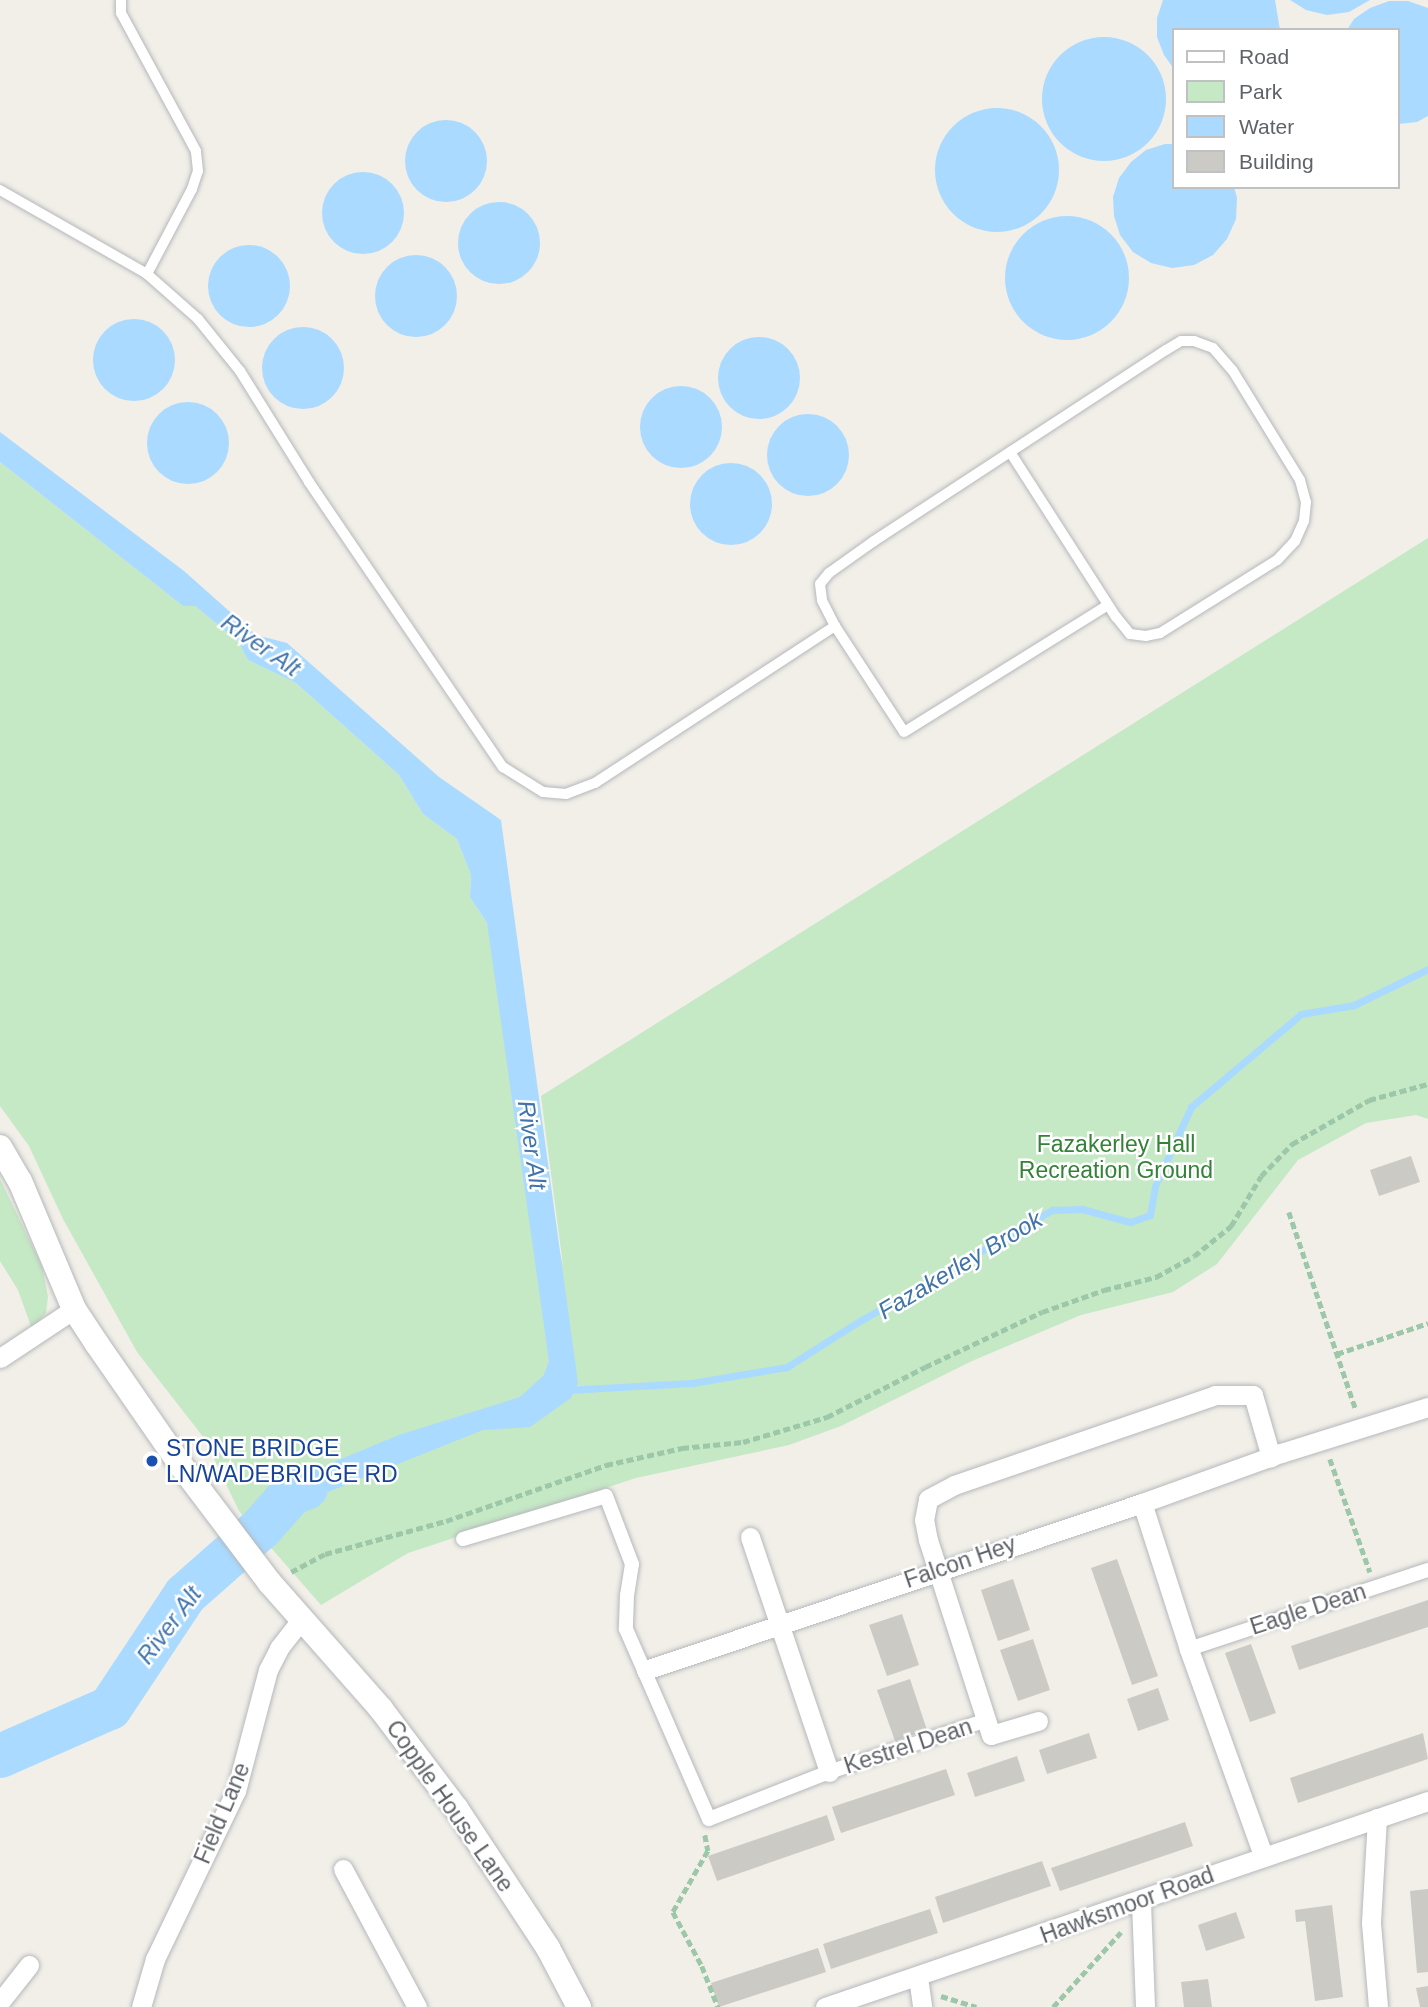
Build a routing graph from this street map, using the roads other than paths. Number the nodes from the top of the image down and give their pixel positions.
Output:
1 (121, 0) edge
2 (0, 190) edge
3 (148, 274) junction
4 (1010, 452) junction
5 (1108, 605) junction
6 (835, 626) junction
7 (0, 1147) edge
8 (74, 1309) junction
9 (0, 1359) edge
10 (1428, 1407) edge
11 (1271, 1457) junction
12 (1142, 1503) junction
13 (750, 1537) dead end
14 (463, 1539) dead end
15 (937, 1570) junction
16 (1428, 1570) edge
17 (302, 1619) junction
18 (779, 1625) junction
19 (1189, 1649) junction
20 (646, 1670) junction
21 (986, 1720) junction
22 (1038, 1721) dead end
23 (829, 1772) junction
24 (1428, 1801) edge
25 (1377, 1818) junction
26 (1263, 1855) junction
27 (343, 1870) dead end
28 (1141, 1902) junction
29 (29, 1965) dead end
30 (918, 1977) junction
31 (0, 2002) edge
32 (141, 2007) edge
33 (417, 2007) edge
34 (579, 2007) edge
35 (825, 2007) edge
36 (922, 2007) edge
37 (1145, 2007) edge
38 (1378, 2007) edge

1 - 3 lane
2 - 3 lane
3 - 6 lane
4 - 5 lane
4 - 5 lane
4 - 6 lane
5 - 6 lane
7 - 8 street, Copple House Lane
8 - 9 street
8 - 17 street, Copple House Lane
10 - 11 street, Falcon Hey
11 - 12 street, Falcon Hey
11 - 15 street
12 - 15 street, Falcon Hey
12 - 19 street
13 - 18 street
14 - 20 street
15 - 18 street, Falcon Hey
15 - 21 street
16 - 19 street, Eagle Dean
17 - 32 street, Field Lane
17 - 34 street, Copple House Lane
18 - 20 street, Falcon Hey
18 - 23 street, Kestrel Dean
19 - 26 street
20 - 23 street, Kestrel Dean
21 - 22 street
21 - 23 street, Kestrel Dean
24 - 25 street, Hawksmoor Road
25 - 26 street, Hawksmoor Road
25 - 38 street
26 - 28 street, Hawksmoor Road
27 - 33 street
28 - 30 street, Hawksmoor Road
28 - 37 street
29 - 31 street
30 - 35 street, Hawksmoor Road
30 - 36 street

